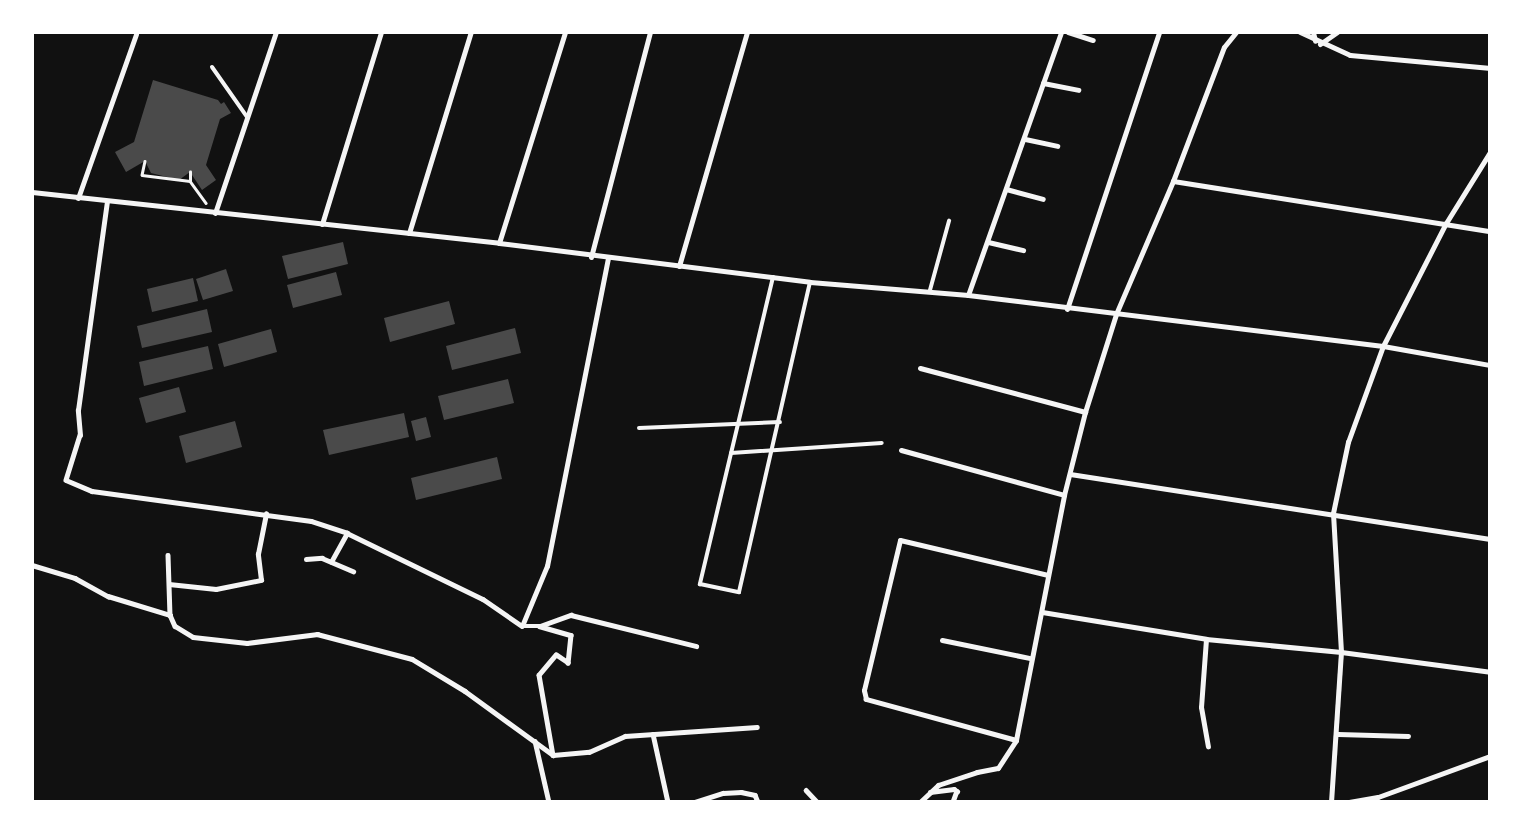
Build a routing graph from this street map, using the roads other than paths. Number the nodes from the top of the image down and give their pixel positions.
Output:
1 (276, 32) edge
2 (381, 32) edge
3 (470, 32) edge
4 (565, 32) edge
5 (650, 32) edge
6 (746, 32) edge
7 (1061, 32) edge
8 (1068, 32) edge
9 (1158, 32) edge
10 (1236, 32) edge
11 (1300, 32) edge
12 (1313, 32) edge
13 (1337, 32) edge
14 (136, 34) edge
15 (1093, 40) dead end
16 (1318, 42) junction
17 (212, 67) dead end
18 (1490, 68) edge
19 (1043, 83) junction
20 (1078, 90) dead end
21 (247, 117) junction
22 (1025, 139) junction
23 (1057, 146) dead end
24 (1490, 152) edge
25 (1173, 181) junction
26 (1006, 189) junction
27 (32, 192) edge
28 (78, 198) junction
29 (1043, 199) dead end
30 (108, 202) junction
31 (215, 213) junction
32 (949, 221) dead end
33 (1446, 223) junction
34 (322, 224) junction
35 (1490, 230) edge
36 (409, 233) junction
37 (988, 242) junction
38 (499, 243) junction
39 (1023, 250) dead end
40 (591, 257) junction
41 (608, 257) junction
42 (679, 266) junction
43 (773, 276) junction
44 (810, 282) junction
45 (930, 290) junction
46 (968, 295) junction
47 (1067, 308) junction
48 (1116, 314) junction
49 (1383, 346) junction
50 (1490, 365) edge
51 (920, 368) dead end
52 (1085, 412) junction
53 (780, 422) junction
54 (738, 423) junction
55 (639, 428) dead end
56 (80, 434) joint
57 (882, 443) dead end
58 (901, 450) dead end
59 (773, 452) junction
60 (731, 453) junction
61 (1070, 474) junction
62 (1064, 495) junction
63 (1333, 513) junction
64 (266, 514) junction
65 (347, 533) junction
66 (1490, 539) edge
67 (168, 555) dead end
68 (306, 559) dead end
69 (331, 562) junction
70 (32, 566) edge
71 (547, 566) joint
72 (353, 571) dead end
73 (1048, 575) junction
74 (168, 584) junction
75 (1042, 612) junction
76 (170, 616) junction
77 (522, 626) junction
78 (539, 626) junction
79 (1206, 639) junction
80 (942, 640) dead end
81 (696, 646) dead end
82 (1341, 652) junction
83 (1030, 658) junction
84 (1490, 672) edge
85 (757, 728) dead end
86 (653, 734) junction
87 (1338, 734) junction
88 (1408, 736) dead end
89 (1016, 740) junction
90 (535, 741) junction
91 (1208, 746) dead end
92 (553, 755) junction
93 (1490, 756) edge
94 (806, 790) dead end
95 (930, 792) junction
96 (549, 802) edge
97 (668, 802) edge
98 (695, 802) edge
99 (758, 802) edge
100 (817, 802) edge
101 (920, 802) edge
102 (952, 802) edge
103 (1331, 802) edge
104 (1349, 802) edge

1 - 21 street
2 - 34 street
3 - 36 street
4 - 38 street
5 - 40 street
6 - 42 street
7 - 19 street
8 - 15 street
9 - 47 street
10 - 25 street
11 - 16 street
12 - 16 street
13 - 16 street
14 - 28 street
16 - 18 street
17 - 21 lane
19 - 20 street
19 - 22 street
21 - 31 street
22 - 23 street
22 - 26 street
24 - 33 street
25 - 33 street
25 - 48 street
26 - 29 street
26 - 37 street
27 - 28 street
28 - 30 street
30 - 31 street
30 - 56 street
31 - 34 street
32 - 45 lane
33 - 35 street
33 - 49 street
34 - 36 street
36 - 38 street
37 - 39 street
37 - 46 street
38 - 40 street
40 - 41 street
41 - 42 street
41 - 71 street
42 - 43 street
43 - 44 street
43 - 54 lane
44 - 45 street
44 - 53 lane
45 - 46 street
46 - 47 street
47 - 48 street
48 - 49 street
48 - 52 street
49 - 50 street
49 - 63 street
51 - 52 street
52 - 61 street
53 - 54 lane
53 - 59 lane
54 - 55 lane
54 - 60 lane
56 - 64 street
57 - 59 lane
58 - 62 street
59 - 60 lane
59 - 60 lane
61 - 62 street
61 - 63 street
62 - 73 street
63 - 66 street
63 - 82 street
64 - 65 street
64 - 74 street
65 - 69 street
65 - 77 street
67 - 74 street
68 - 69 street
69 - 72 street
70 - 76 street
71 - 77 street
73 - 75 street
73 - 89 street
74 - 76 street
75 - 79 street
75 - 83 street
76 - 90 street
77 - 78 street
78 - 81 street
78 - 92 street
79 - 82 street
79 - 91 street
80 - 83 street
82 - 84 street
82 - 87 street
83 - 89 street
85 - 86 street
86 - 92 street
86 - 97 street
87 - 88 street
87 - 103 street
89 - 95 street
90 - 92 street
90 - 96 street
93 - 104 street
94 - 100 street
95 - 101 street
95 - 102 street
98 - 99 street

